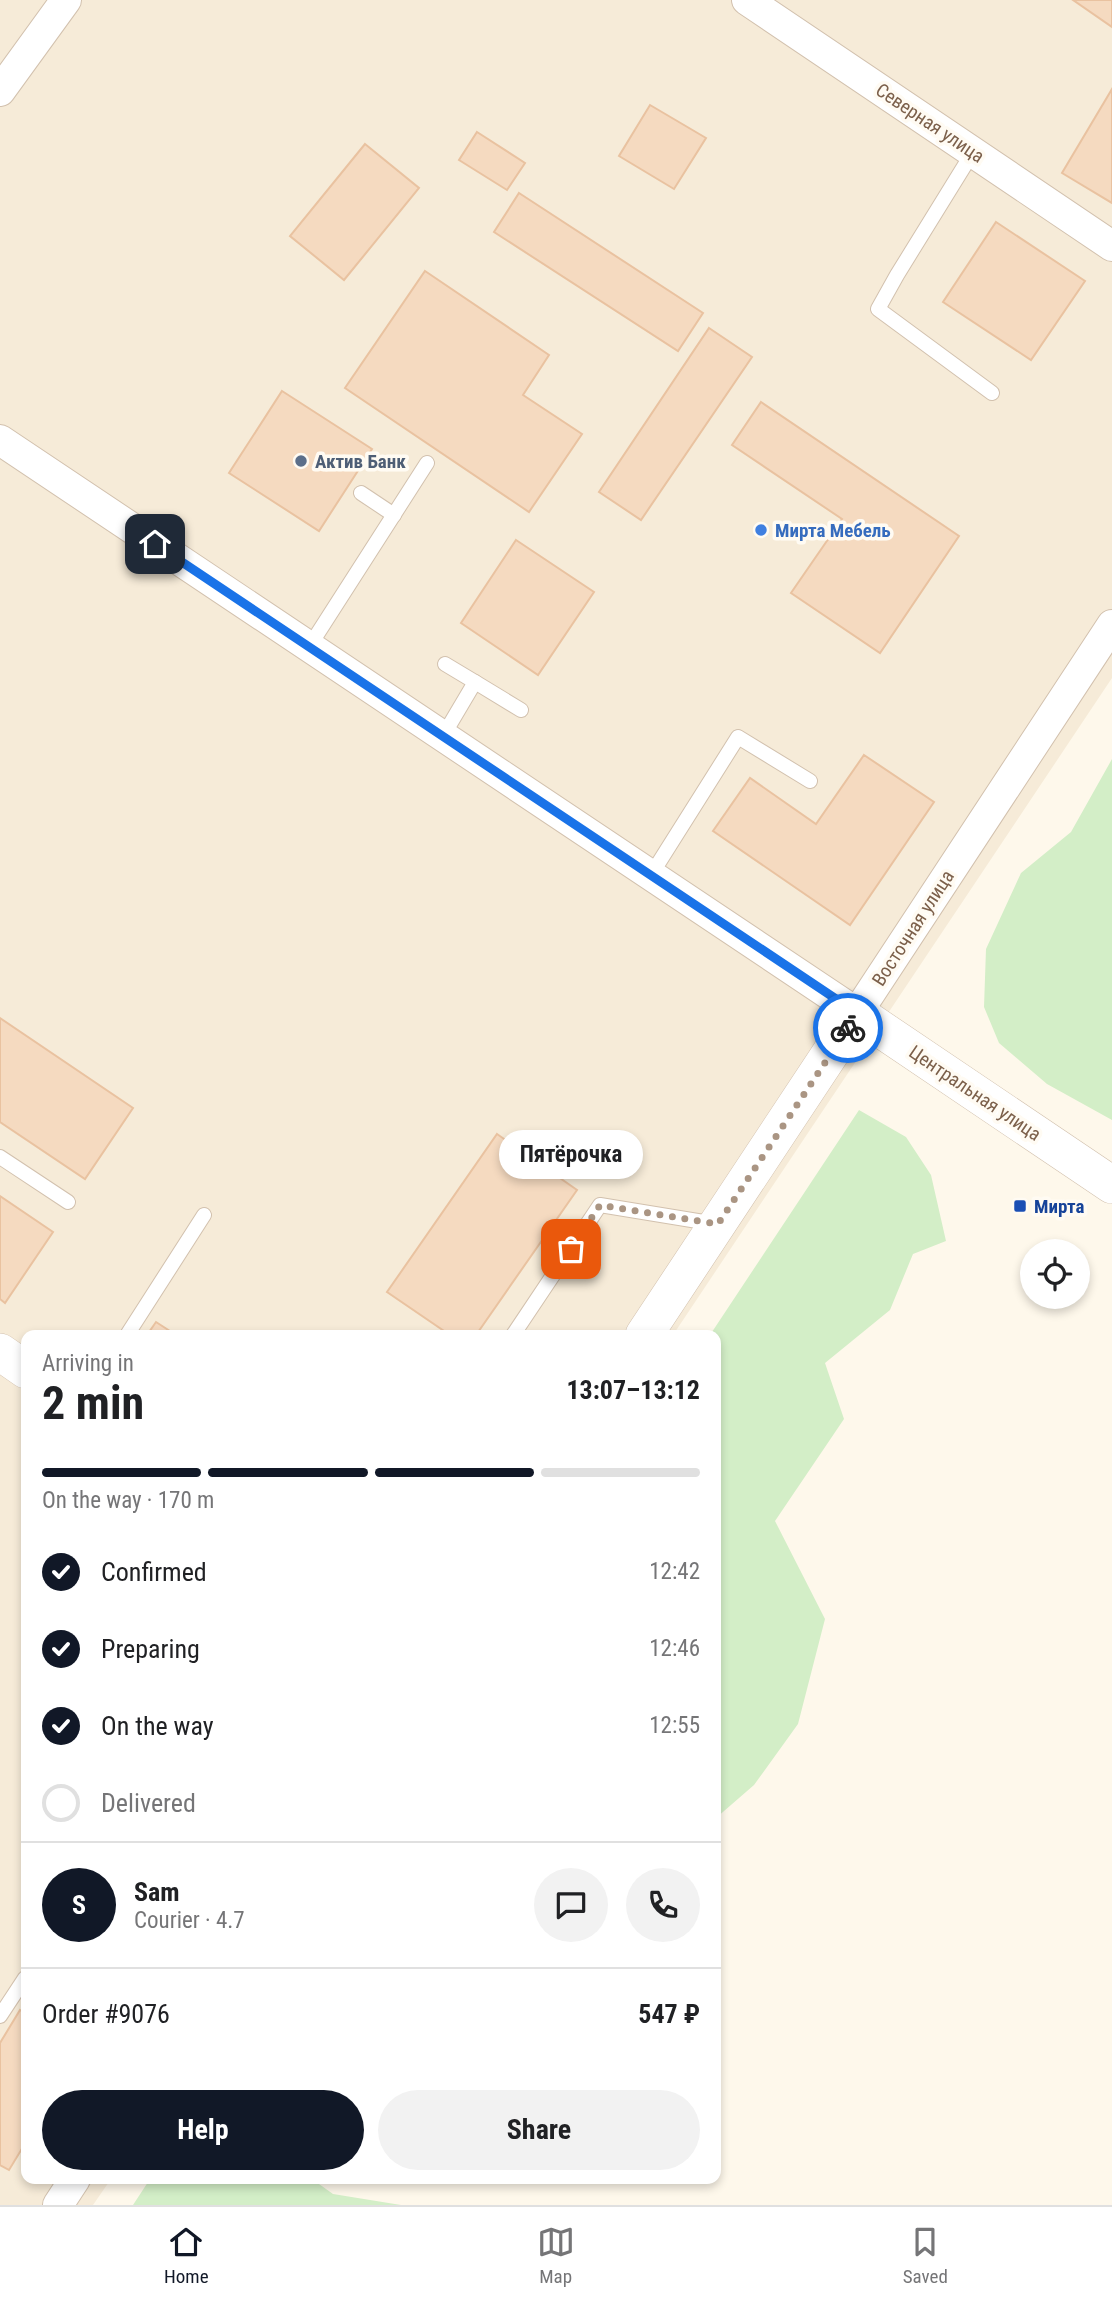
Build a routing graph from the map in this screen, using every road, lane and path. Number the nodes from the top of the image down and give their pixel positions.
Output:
1 (66, 0) edge
2 (747, 0) edge
3 (0, 92) edge
4 (973, 152) junction
5 (1112, 246) edge
6 (992, 393) dead end
7 (0, 440) edge
8 (427, 463) dead end
9 (361, 493) dead end
10 (394, 515) junction
11 (1112, 625) edge
12 (309, 647) junction
13 (445, 664) dead end
14 (475, 682) junction
15 (521, 710) dead end
16 (443, 736) junction
17 (810, 781) dead end
18 (651, 875) junction
19 (857, 1013) junction
20 (0, 1157) edge
21 (1112, 1185) edge
22 (68, 1202) dead end
23 (204, 1215) dead end
24 (718, 1224) junction
25 (130, 1330) edge
26 (516, 1330) edge
27 (647, 1330) edge
28 (0, 1352) edge
29 (21, 1367) edge
30 (21, 1985) edge
31 (0, 2016) edge
32 (72, 2184) edge
33 (58, 2205) edge

1 - 3 street
2 - 4 street, Северная улица
4 - 5 street, Северная улица
4 - 6 lane
7 - 12 street, Центральная улица
8 - 10 lane
9 - 10 lane
10 - 12 lane
11 - 19 street, Восточная улица
12 - 16 street, Центральная улица
13 - 14 lane
14 - 15 lane
14 - 16 lane
16 - 18 street, Центральная улица
17 - 18 lane
18 - 19 street, Центральная улица
19 - 21 street, Центральная улица
19 - 24 street, Восточная улица
20 - 22 lane
23 - 25 lane
24 - 26 lane
24 - 27 street, Восточная улица
28 - 29 street
30 - 31 lane
32 - 33 street

